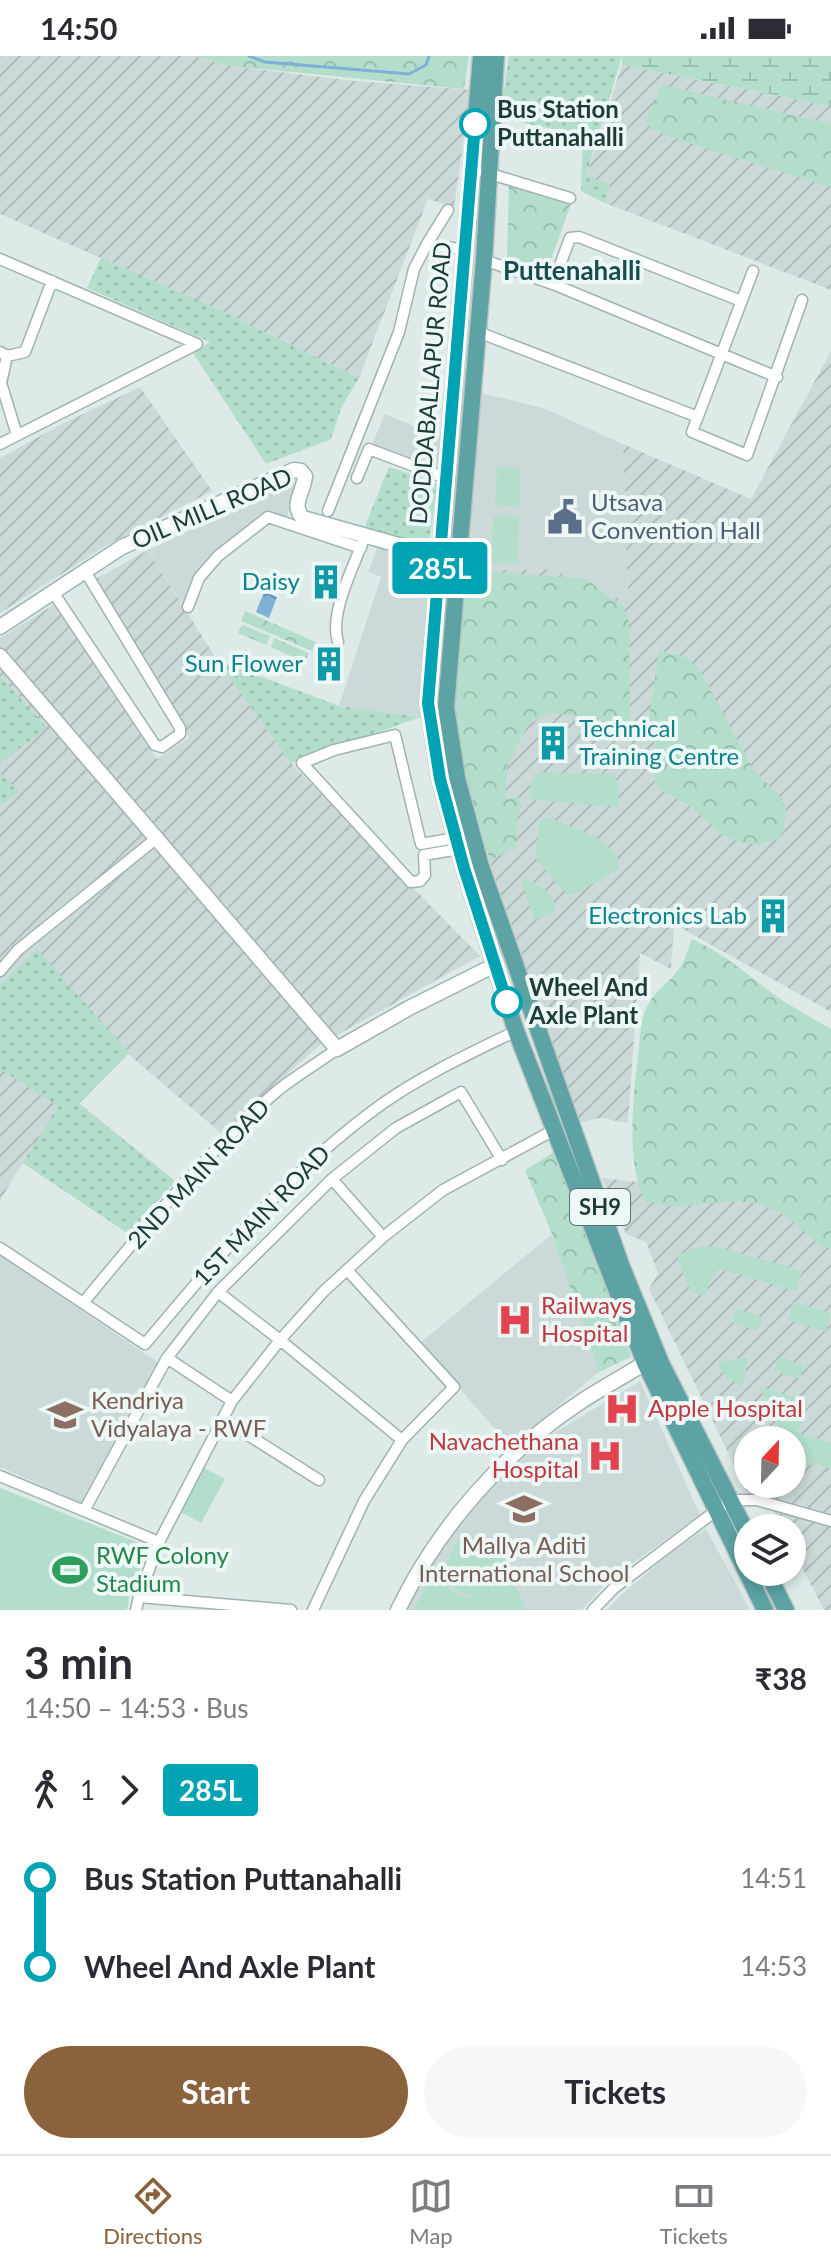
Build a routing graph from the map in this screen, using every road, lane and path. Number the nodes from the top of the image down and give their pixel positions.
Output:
1 (481, 56) edge
2 (496, 56) edge
3 (480, 171) junction
4 (570, 198) dead end
5 (448, 210) dead end
6 (427, 244) junction
7 (466, 250) junction
8 (0, 259) edge
9 (484, 260) junction
10 (753, 271) dead end
11 (52, 281) junction
12 (553, 284) junction
13 (802, 300) dead end
14 (741, 301) junction
15 (478, 332) junction
16 (4, 354) edge
17 (721, 355) junction
18 (777, 377) junction
19 (698, 417) junction
20 (17, 435) junction
21 (0, 444) edge
22 (357, 478) dead end
23 (448, 479) junction
24 (328, 511) dead end
25 (300, 522) junction
26 (363, 542) junction
27 (441, 557) junction
28 (85, 571) junction
29 (53, 592) junction
30 (188, 607) dead end
31 (0, 627) edge
32 (338, 642) dead end
33 (0, 656) edge
34 (158, 837) junction
35 (457, 843) junction
36 (422, 850) junction
37 (475, 875) junction
38 (495, 965) junction
39 (0, 971) edge
40 (516, 1031) junction
41 (337, 1049) junction
42 (554, 1130) junction
43 (502, 1160) junction
44 (332, 1179) junction
45 (383, 1237) junction
46 (0, 1248) edge
47 (348, 1271) junction
48 (218, 1292) junction
49 (83, 1303) junction
50 (280, 1340) junction
51 (167, 1358) junction
52 (645, 1363) junction
53 (232, 1401) junction
54 (223, 1419) junction
55 (402, 1440) junction
56 (0, 1476) edge
57 (319, 1480) dead end
58 (730, 1500) junction
59 (84, 1511) junction
60 (714, 1511) junction
61 (737, 1514) edge
62 (831, 1521) edge
63 (159, 1542) junction
64 (774, 1586) edge
65 (139, 1597) junction
66 (136, 1610) edge
67 (291, 1610) edge
68 (313, 1610) edge
69 (398, 1610) edge
70 (593, 1610) edge
71 (765, 1610) edge
72 (786, 1610) edge

1 - 3 main road, DODDABALLAPUR ROAD / SH9
2 - 3 main road, DODDABALLAPUR ROAD / SH9
3 - 4 street
3 - 7 main road, DODDABALLAPUR ROAD / SH9
3 - 9 main road, DODDABALLAPUR ROAD / SH9
5 - 6 street
6 - 7 street
6 - 24 street
7 - 23 main road, DODDABALLAPUR ROAD / SH9
8 - 11 street
9 - 12 street
9 - 15 main road, DODDABALLAPUR ROAD / SH9
10 - 14 street
11 - 16 street
11 - 20 street
12 - 14 street
12 - 17 street
13 - 18 street
14 - 17 street
15 - 19 street
15 - 37 main road, DODDABALLAPUR ROAD / SH9
16 - 20 street
17 - 18 street
17 - 19 street
18 - 19 street
20 - 21 street
22 - 23 street
23 - 27 main road, DODDABALLAPUR ROAD / SH9
25 - 26 street, OIL MILL ROAD
25 - 28 street, OIL MILL ROAD
25 - 30 street
26 - 27 street, OIL MILL ROAD
26 - 32 street
27 - 35 main road, DODDABALLAPUR ROAD / SH9
28 - 29 street, OIL MILL ROAD
28 - 29 street
29 - 31 street, OIL MILL ROAD
33 - 34 street
34 - 39 street
34 - 41 street
35 - 36 street
35 - 37 main road, DODDABALLAPUR ROAD / SH9
36 - 36 street
37 - 38 main road, DODDABALLAPUR ROAD / SH9
37 - 58 main road, DODDABALLAPUR ROAD / SH9
38 - 40 main road, DODDABALLAPUR ROAD / SH9
38 - 41 street, 2ND MAIN ROAD
40 - 42 main road, DODDABALLAPUR ROAD / SH9
40 - 49 street, 1ST MAIN ROAD
41 - 49 street, 2ND MAIN ROAD
42 - 43 street
42 - 52 main road, DODDABALLAPUR ROAD / SH9
43 - 44 street
43 - 45 street
44 - 45 street
44 - 48 street
45 - 47 street
46 - 49 street
47 - 50 street
47 - 55 street
48 - 50 street
48 - 51 street
50 - 53 street
50 - 55 street
51 - 53 street
51 - 59 street
52 - 60 main road, DODDABALLAPUR ROAD / SH9
52 - 69 street
53 - 54 street
54 - 57 street
54 - 63 street
55 - 68 street
56 - 59 street
58 - 60 street
58 - 61 main road, DODDABALLAPUR ROAD / SH9
58 - 62 street
59 - 63 street
60 - 70 street
60 - 71 main road, DODDABALLAPUR ROAD / SH9
63 - 65 street
64 - 72 main road
65 - 66 street
65 - 67 street

